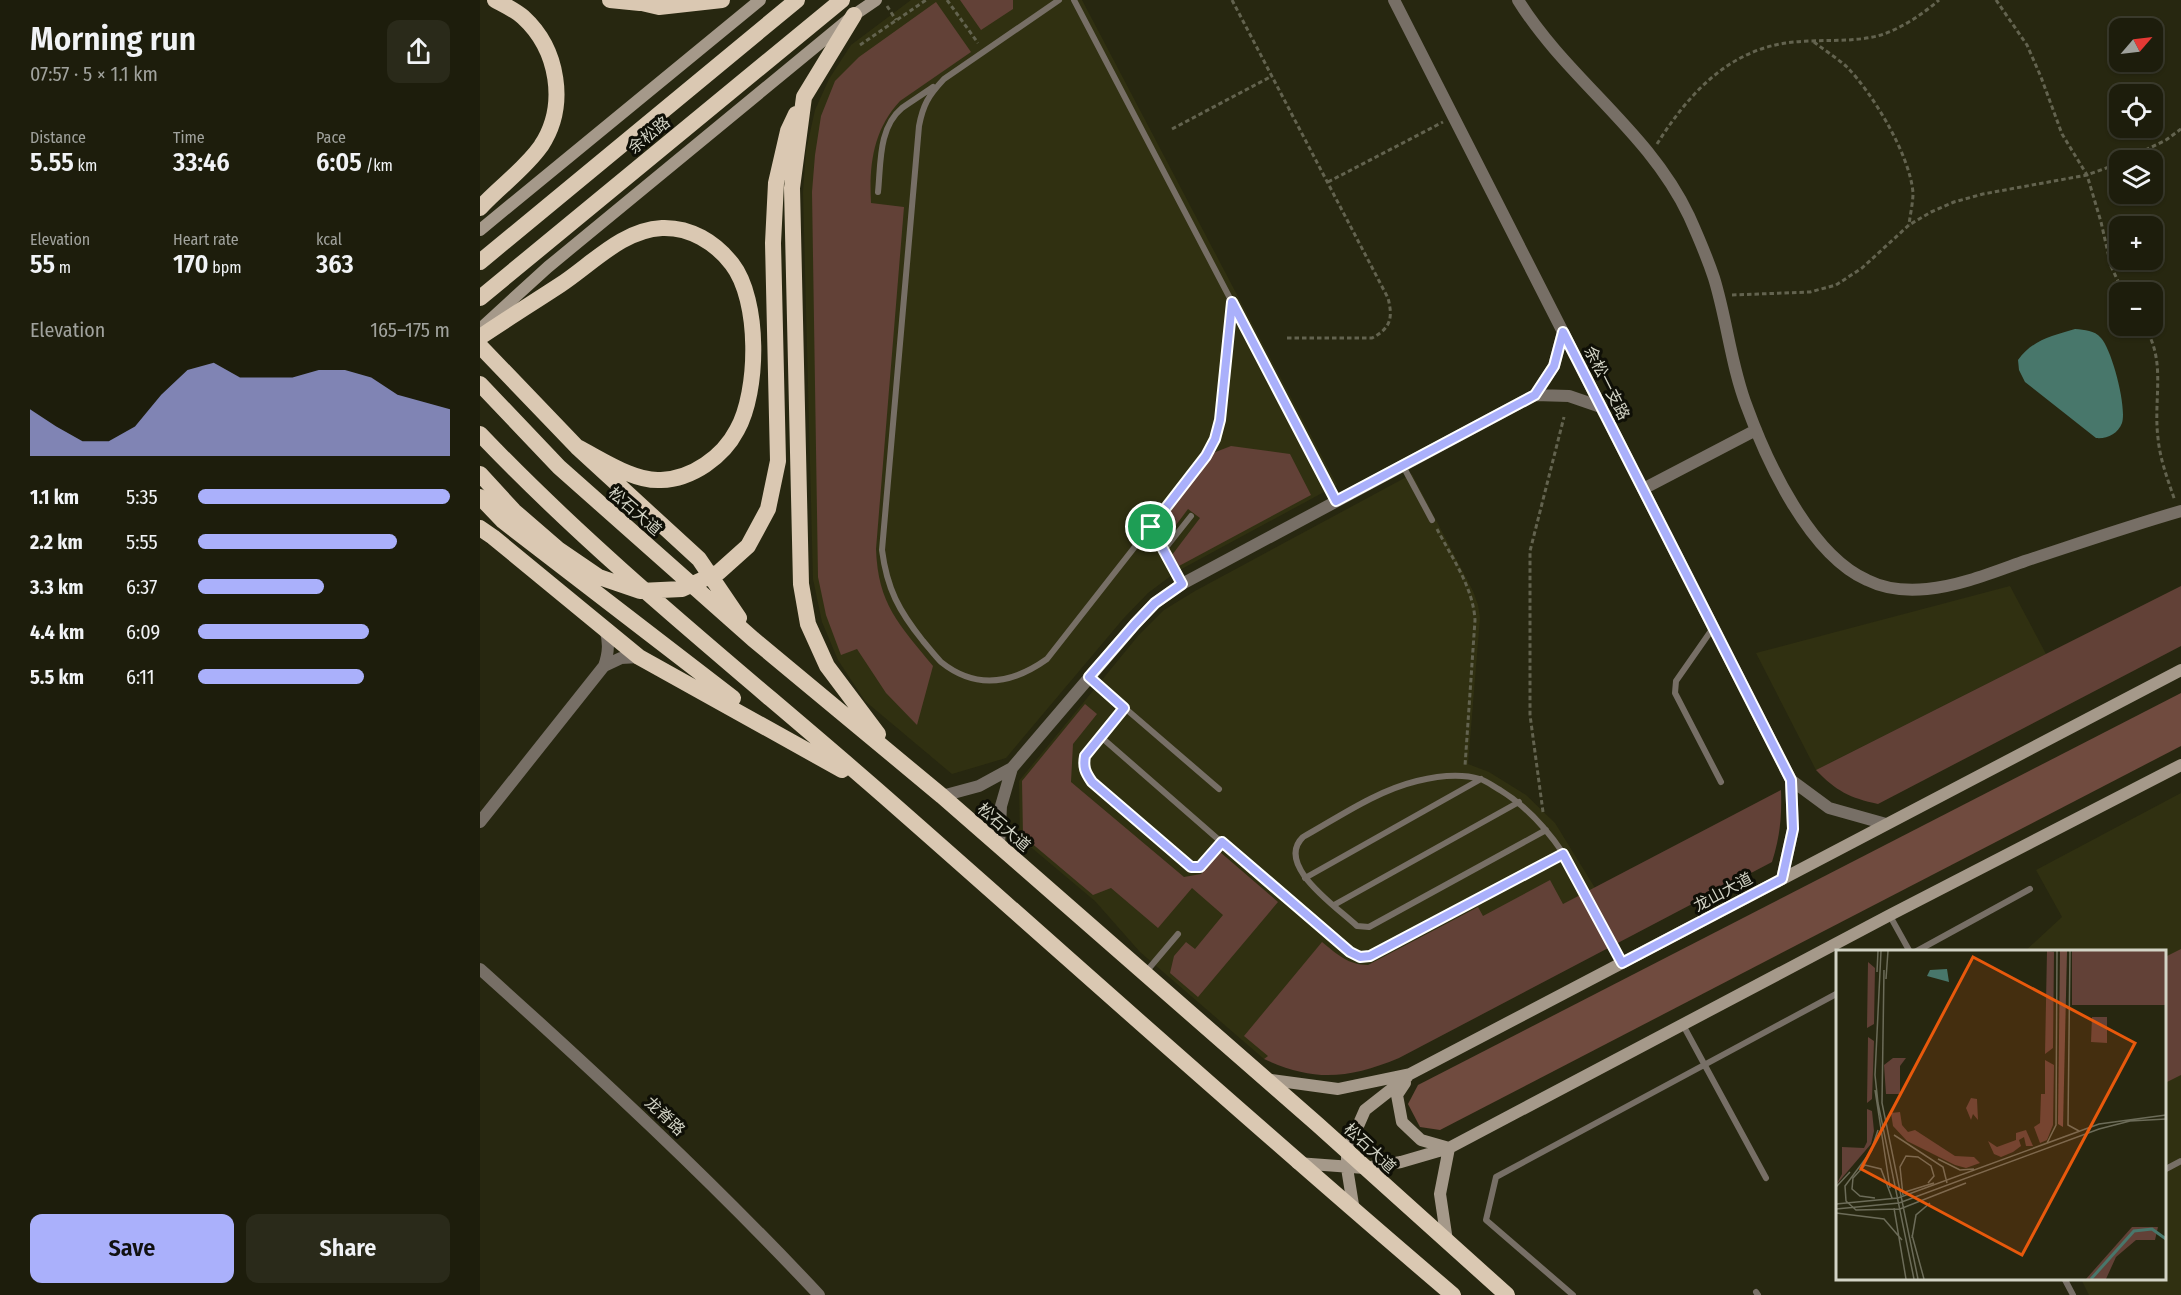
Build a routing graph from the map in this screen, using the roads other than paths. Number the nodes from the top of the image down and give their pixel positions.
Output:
1 (495, 0) edge
2 (610, 0) edge
3 (722, 0) edge
4 (760, 0) edge
5 (797, 0) edge
6 (842, 0) edge
7 (876, 0) edge
8 (1059, 0) edge
9 (1074, 0) edge
10 (1394, 0) edge
11 (1518, 0) edge
12 (635, 2) edge
13 (854, 15) junction
14 (944, 79) junction
15 (804, 97) junction
16 (878, 192) dead end
17 (485, 203) edge
18 (480, 230) edge
19 (480, 262) edge
20 (480, 298) edge
21 (1232, 302) junction
22 (480, 329) edge
23 (1563, 332) junction
24 (480, 337) edge
25 (480, 346) edge
26 (480, 384) edge
27 (1535, 395) junction
28 (1601, 407) junction
29 (1756, 430) junction
30 (480, 434) edge
31 (577, 447) junction
32 (1403, 465) junction
33 (480, 474) edge
34 (1643, 489) junction
35 (480, 497) edge
36 (1336, 501) junction
37 (2180, 511) edge
38 (1191, 516) dead end
39 (1432, 520) road end
40 (1151, 527) junction
41 (480, 528) edge
42 (1164, 550) junction
43 (1182, 584) junction
44 (605, 628) junction
45 (1714, 628) junction
46 (753, 639) junction
47 (639, 657) junction
48 (604, 666) junction
49 (2181, 670) edge
50 (1089, 677) junction
51 (1124, 708) junction
52 (1101, 737) junction
53 (805, 748) junction
54 (2181, 765) edge
55 (906, 767) junction
56 (1012, 768) junction
57 (1481, 779) junction
58 (1791, 780) junction
59 (1721, 782) dead end
60 (1219, 789) dead end
61 (881, 794) junction
62 (942, 796) junction
63 (1519, 802) junction
64 (480, 822) edge
65 (1886, 824) junction
66 (1546, 830) junction
67 (1222, 842) junction
68 (999, 846) junction
69 (1563, 854) junction
70 (1305, 878) junction
71 (1782, 879) junction
72 (2030, 890) dead end
73 (1334, 905) junction
74 (1890, 915) junction
75 (1178, 934) dead end
76 (1909, 950) edge
77 (1917, 950) edge
78 (1622, 963) junction
79 (480, 969) edge
80 (1145, 974) junction
81 (1836, 994) edge
82 (1683, 1024) junction
83 (1705, 1065) junction
84 (1410, 1074) junction
85 (1265, 1078) junction
86 (1449, 1148) junction
87 (1347, 1159) junction
88 (2181, 1161) edge
89 (1297, 1162) junction
90 (1365, 1168) junction
91 (2166, 1169) edge
92 (1766, 1178) dead end
93 (1354, 1211) junction
94 (1447, 1241) junction
95 (2065, 1280) edge
96 (819, 1295) edge
97 (1454, 1295) edge
98 (1507, 1295) edge
99 (1573, 1295) edge
100 (2073, 1295) edge

1 - 17 highway
2 - 12 highway
3 - 12 highway
4 - 18 main road
5 - 19 highway, 余松路
6 - 20 highway, 余松路
7 - 13 main road
8 - 14 lane
9 - 21 lane
10 - 23 street, 余松一支路
11 - 29 street
13 - 15 highway
13 - 22 main road
14 - 16 lane
14 - 40 lane
15 - 33 highway
15 - 55 highway
21 - 36 lane
21 - 40 lane
23 - 27 street
23 - 28 street, 余松一支路
24 - 31 highway
25 - 31 highway
26 - 46 highway, 松石大道
27 - 28 street
27 - 32 street
28 - 34 street, 余松一支路
29 - 34 street
29 - 37 street
30 - 61 highway
31 - 46 highway
32 - 36 street
32 - 39 lane
34 - 45 street, 余松一支路
35 - 53 highway
36 - 43 street
38 - 42 lane
40 - 42 lane
41 - 44 highway
42 - 43 lane
43 - 50 street
44 - 47 highway
44 - 48 street
45 - 58 street, 余松一支路
45 - 59 lane
46 - 55 highway, 松石大道
47 - 48 street
47 - 53 highway
48 - 64 street
49 - 65 main road, 龙山大道
50 - 51 lane
50 - 56 street
51 - 52 lane
51 - 60 lane
52 - 67 lane
52 - 67 lane
53 - 61 highway
54 - 74 main road
55 - 62 highway, 松石大道
56 - 62 street
56 - 68 street
57 - 63 lane
57 - 70 lane
57 - 70 lane
58 - 65 street
58 - 71 street
61 - 89 highway
62 - 68 highway, 松石大道
63 - 66 lane
63 - 73 lane
65 - 71 main road, 龙山大道
66 - 69 lane
66 - 73 lane
67 - 69 lane
68 - 80 highway, 松石大道
69 - 78 lane
70 - 73 lane
71 - 78 main road, 龙山大道
72 - 77 lane
74 - 76 lane
74 - 82 main road
75 - 80 lane
78 - 84 main road, 龙山大道
79 - 96 street, 龙脊路
80 - 85 highway, 松石大道
81 - 83 lane
82 - 83 lane
82 - 86 main road
83 - 92 lane
83 - 99 lane
84 - 85 main road, 龙山大道
84 - 86 main road
84 - 87 main road
85 - 87 highway, 松石大道
86 - 90 main road
86 - 94 main road
87 - 89 main road
87 - 90 highway, 松石大道
87 - 93 main road
88 - 91 lane
89 - 93 highway
90 - 94 highway, 松石大道
93 - 97 highway
94 - 98 highway, 松石大道
95 - 100 lane

